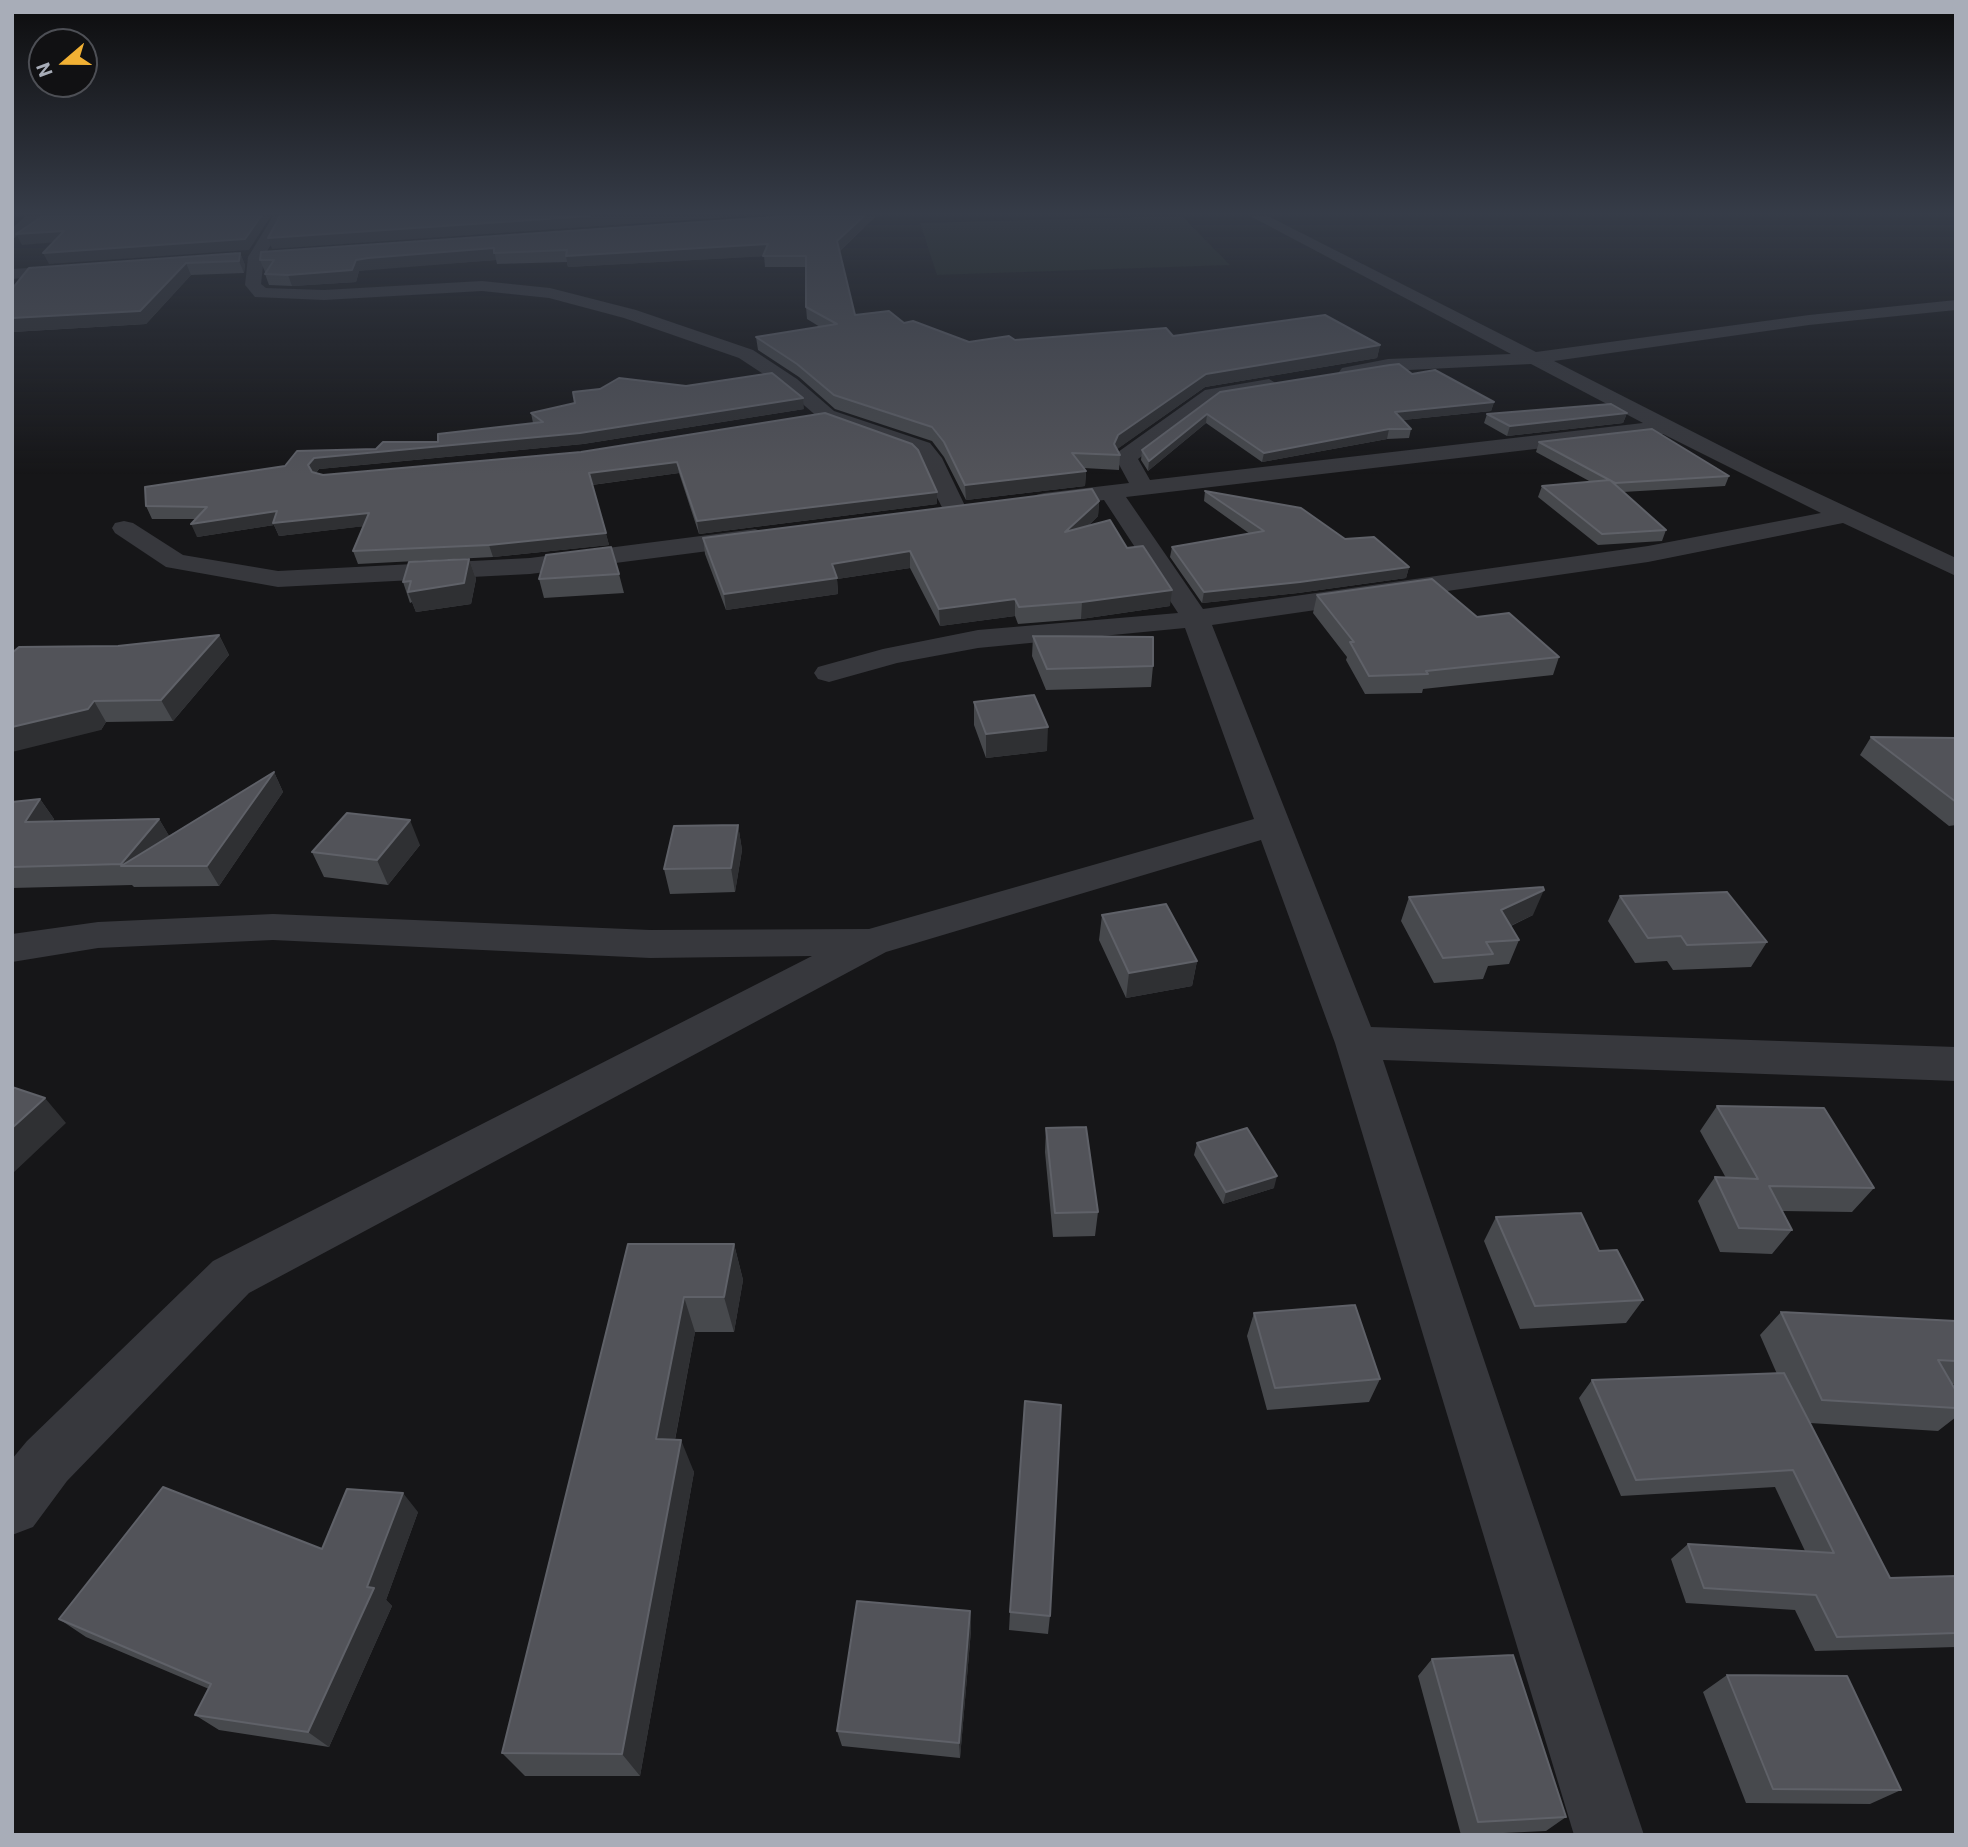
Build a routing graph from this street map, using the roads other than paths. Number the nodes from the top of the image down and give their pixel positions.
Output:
1 (590, 302) edge
2 (1422, 302) edge
3 (1956, 305) edge
4 (1530, 359) junction
5 (1334, 374) edge
6 (1293, 381) edge
7 (827, 415) junction
8 (801, 420) edge
9 (1664, 427) junction
10 (1143, 488) junction
11 (1110, 492) junction
12 (1020, 503) edge
13 (982, 509) edge
14 (956, 512) junction
15 (928, 515) edge
16 (1843, 516) junction
17 (124, 528) dead end
18 (778, 534) edge
19 (1955, 567) edge
20 (1196, 618) junction
21 (829, 673) dead end
22 (1272, 825) junction
23 (872, 942) junction
24 (12, 948) edge
25 (1356, 1043) junction
26 (1956, 1064) edge
27 (12, 1506) edge
28 (1609, 1835) edge

1 - 7 street
2 - 4 street
3 - 4 street
4 - 5 street
4 - 9 street
6 - 10 street
7 - 8 street
7 - 14 street
9 - 10 street
9 - 16 street
10 - 11 street
11 - 12 street
11 - 20 street
13 - 14 street
14 - 15 street
16 - 19 street
16 - 20 street
17 - 18 street
20 - 21 street
20 - 22 street
22 - 23 street
22 - 25 street
23 - 24 street
23 - 27 street
25 - 26 street
25 - 28 street

